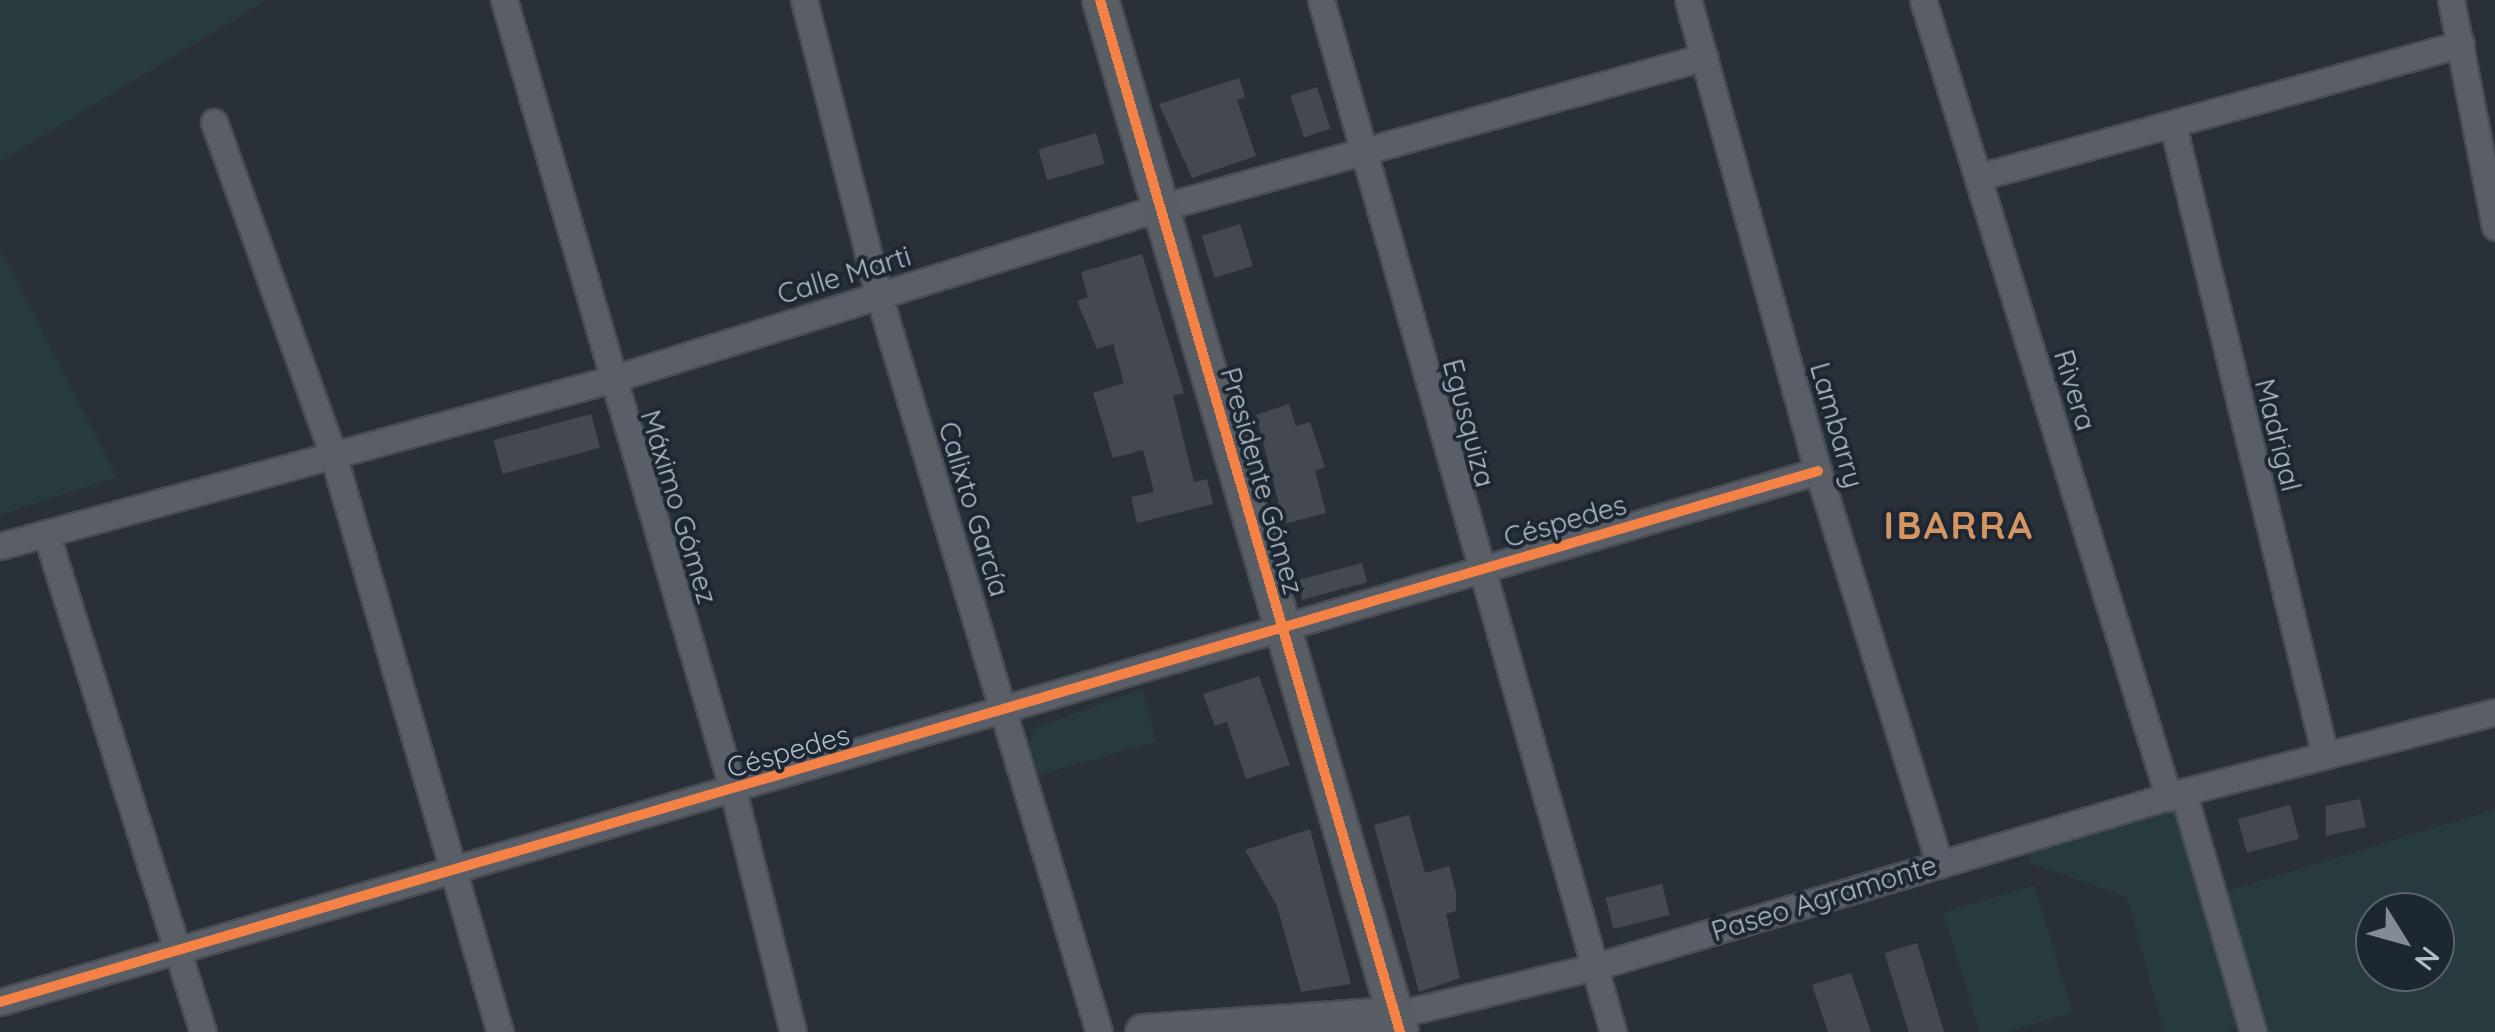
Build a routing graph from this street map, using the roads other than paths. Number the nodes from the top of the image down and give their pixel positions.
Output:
1 (504, 0) edge
2 (804, 0) edge
3 (1100, 0) edge
4 (1321, 0) edge
5 (1688, 0) edge
6 (1923, 0) edge
7 (2451, 0) edge
8 (2462, 44) junction
9 (1704, 57) junction
10 (214, 122) dead end
11 (2174, 129) junction
12 (1367, 155) junction
13 (1979, 177) junction
14 (1158, 208) junction
15 (2495, 227) edge
16 (878, 296) junction
17 (609, 380) junction
18 (334, 458) junction
19 (1818, 471) junction
20 (46, 533) junction
21 (0, 546) edge
22 (1476, 570) junction
23 (1282, 633) junction
24 (1004, 712) junction
25 (2495, 712) edge
26 (2324, 755) junction
27 (733, 790) junction
28 (2176, 795) junction
29 (455, 864) junction
30 (1940, 864) junction
31 (179, 948) junction
32 (1594, 966) junction
33 (0, 1002) edge
34 (1398, 1023) edge
35 (203, 1032) edge
36 (500, 1032) edge
37 (792, 1032) edge
38 (1099, 1032) edge
39 (1143, 1032) edge
40 (1612, 1032) edge
41 (2253, 1032) edge

1 - 17 street, Máximo Gómez
2 - 16 street, Calixto García
3 - 14 main road, Presidente Gómez
4 - 12 street, Egusquiza
5 - 9 street, Lambarry
6 - 13 street, Rivera
7 - 8 street
8 - 11 street
8 - 15 street
9 - 12 street, Calle Marti
9 - 19 street, Lambarry
10 - 18 street
11 - 13 street
11 - 26 street, Madrigal
12 - 14 street, Calle Marti
12 - 22 street, Egusquiza
13 - 28 street, Rivera
14 - 16 street, Calle Marti
14 - 23 main road, Presidente Gómez
16 - 17 street, Calle Marti
16 - 24 street, Calixto García
17 - 18 street, Calle Marti
17 - 27 street, Máximo Gómez
18 - 20 street, Calle Marti
18 - 29 street
19 - 22 street, Céspedes
19 - 30 street, Lambarry
20 - 21 street, Calle Marti
20 - 31 street
22 - 23 street, Céspedes
22 - 32 street, Egusquiza
23 - 24 street, Céspedes
23 - 34 main road, Presidente Gómez
24 - 27 street, Céspedes
24 - 38 street, Calixto García
25 - 26 street, Paseo Agramonte
26 - 28 street, Paseo Agramonte
27 - 29 street, Céspedes
27 - 37 street, Máximo Gómez
28 - 30 street, Paseo Agramonte
28 - 41 street, Rivera
29 - 31 street, Céspedes
29 - 36 street
30 - 32 street, Paseo Agramonte
31 - 33 street, Céspedes
31 - 35 street
32 - 34 street, Paseo Agramonte
32 - 40 street, Egusquiza
34 - 39 main road, Paseo Agramonte

